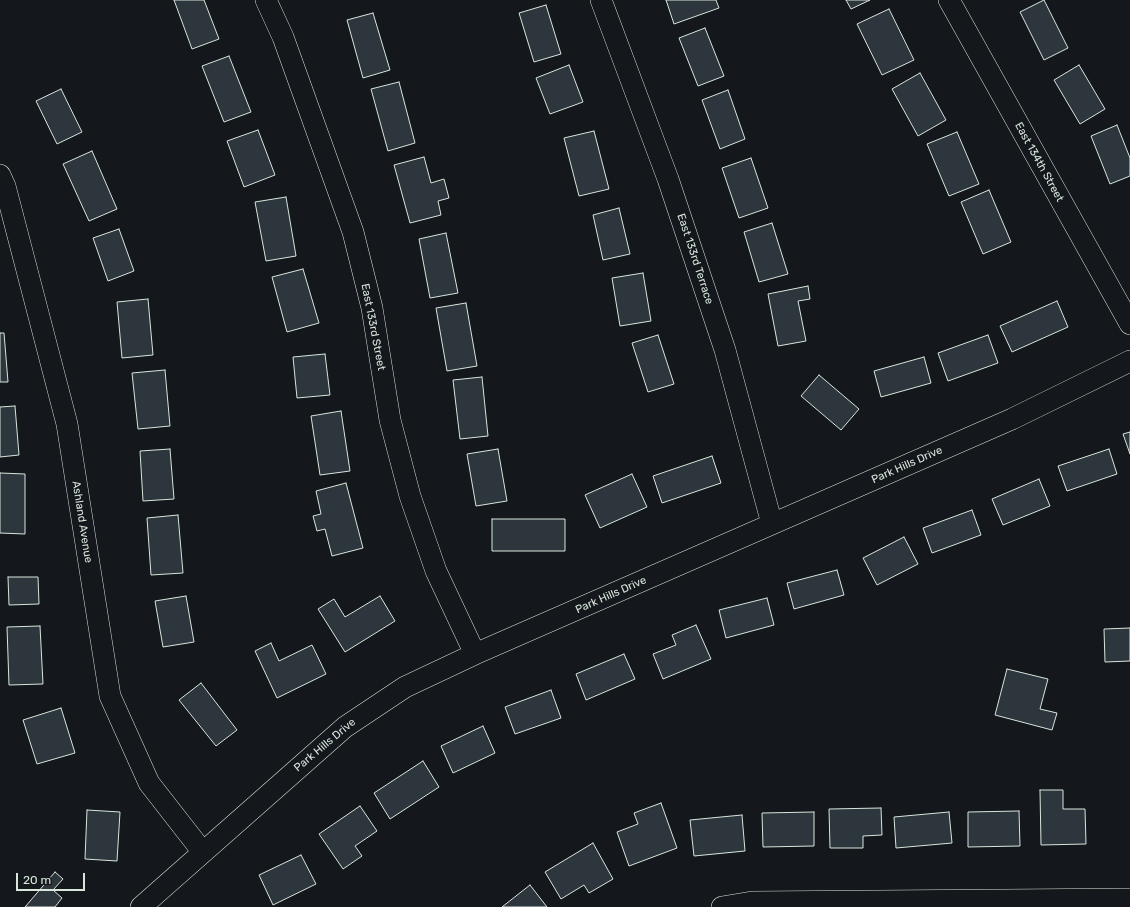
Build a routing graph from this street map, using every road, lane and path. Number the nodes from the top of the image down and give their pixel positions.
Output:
1 (266, 0) edge
2 (601, 0) edge
3 (949, 0) edge
4 (0, 174) edge
5 (1130, 324) edge
6 (1130, 361) edge
7 (772, 524) junction
8 (475, 654) junction
9 (202, 852) junction
10 (1130, 899) edge
11 (141, 907) edge
12 (722, 907) edge

1 - 8 street, East 133rd Street
2 - 7 street, East 133rd Terrace
3 - 5 street, East 134th Street
4 - 9 street, Ashland Avenue
6 - 7 street, Park Hills Drive
7 - 8 street, Park Hills Drive
8 - 9 street, Park Hills Drive
9 - 11 street, Park Hills Drive
10 - 12 street

